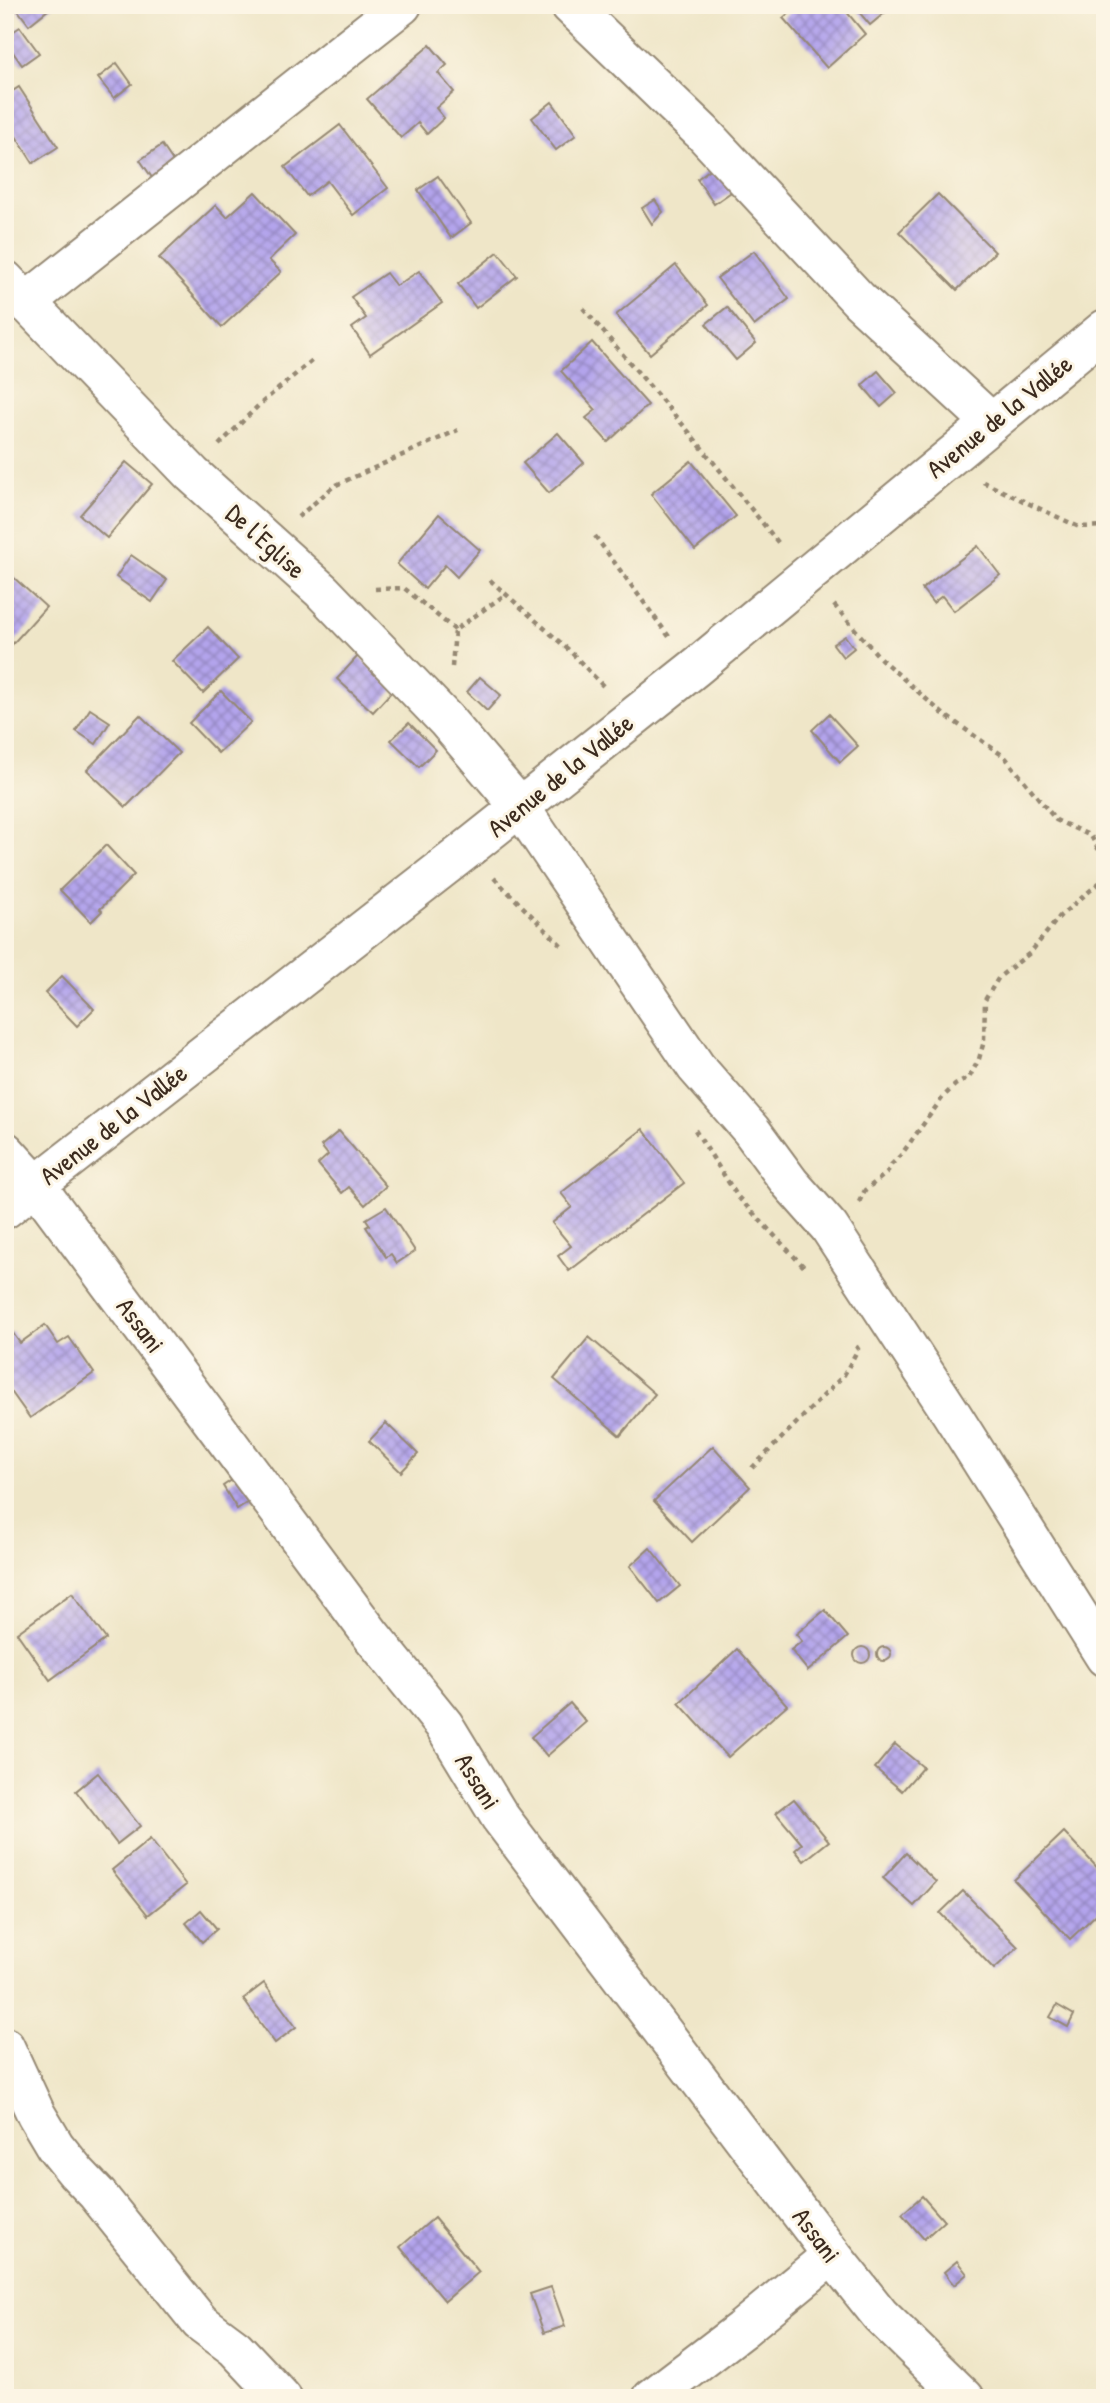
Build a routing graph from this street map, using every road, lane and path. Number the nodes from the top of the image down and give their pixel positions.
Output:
1 (402, 5) edge
2 (570, 5) edge
3 (11, 288) edge
4 (1105, 329) edge
5 (315, 358) dead end
6 (991, 422) junction
7 (458, 430) dead end
8 (942, 463) junction
9 (192, 474) junction
10 (1105, 526) edge
11 (595, 536) dead end
12 (268, 543) junction
13 (490, 580) dead end
14 (322, 591) junction
15 (506, 594) junction
16 (456, 630) junction
17 (695, 668) junction
18 (632, 717) junction
19 (446, 720) junction
20 (520, 807) junction
21 (1105, 878) edge
22 (5, 1151) edge
23 (36, 1185) junction
24 (5, 1209) edge
25 (829, 1227) junction
26 (852, 1340) dead end
27 (752, 1468) dead end
28 (1105, 1657) edge
29 (5, 2047) edge
30 (832, 2255) junction
31 (282, 2398) edge
32 (652, 2398) edge
33 (965, 2398) edge

1 - 3 street
2 - 6 street
3 - 9 street, De l'Eglise
4 - 6 street, Avenue de la Vallée
5 - 9 path
6 - 8 street, Avenue de la Vallée
7 - 12 path
8 - 10 path
8 - 17 street, Avenue de la Vallée
9 - 12 street, De l'Eglise
11 - 17 path
12 - 14 street, De l'Eglise
13 - 15 path
14 - 16 path
14 - 19 street, De l'Eglise
15 - 16 path
15 - 18 path
16 - 19 path
17 - 18 street, Avenue de la Vallée
18 - 20 street, Avenue de la Vallée
19 - 20 street, De l'Eglise
20 - 23 street, Avenue de la Vallée
20 - 25 street, De l'Eglise
21 - 25 path
22 - 23 street, Assani
23 - 24 street, Avenue de la Vallée
23 - 30 street, Assani
25 - 28 street, De l'Eglise
26 - 27 path
29 - 31 street
30 - 32 street
30 - 33 street, Assani

